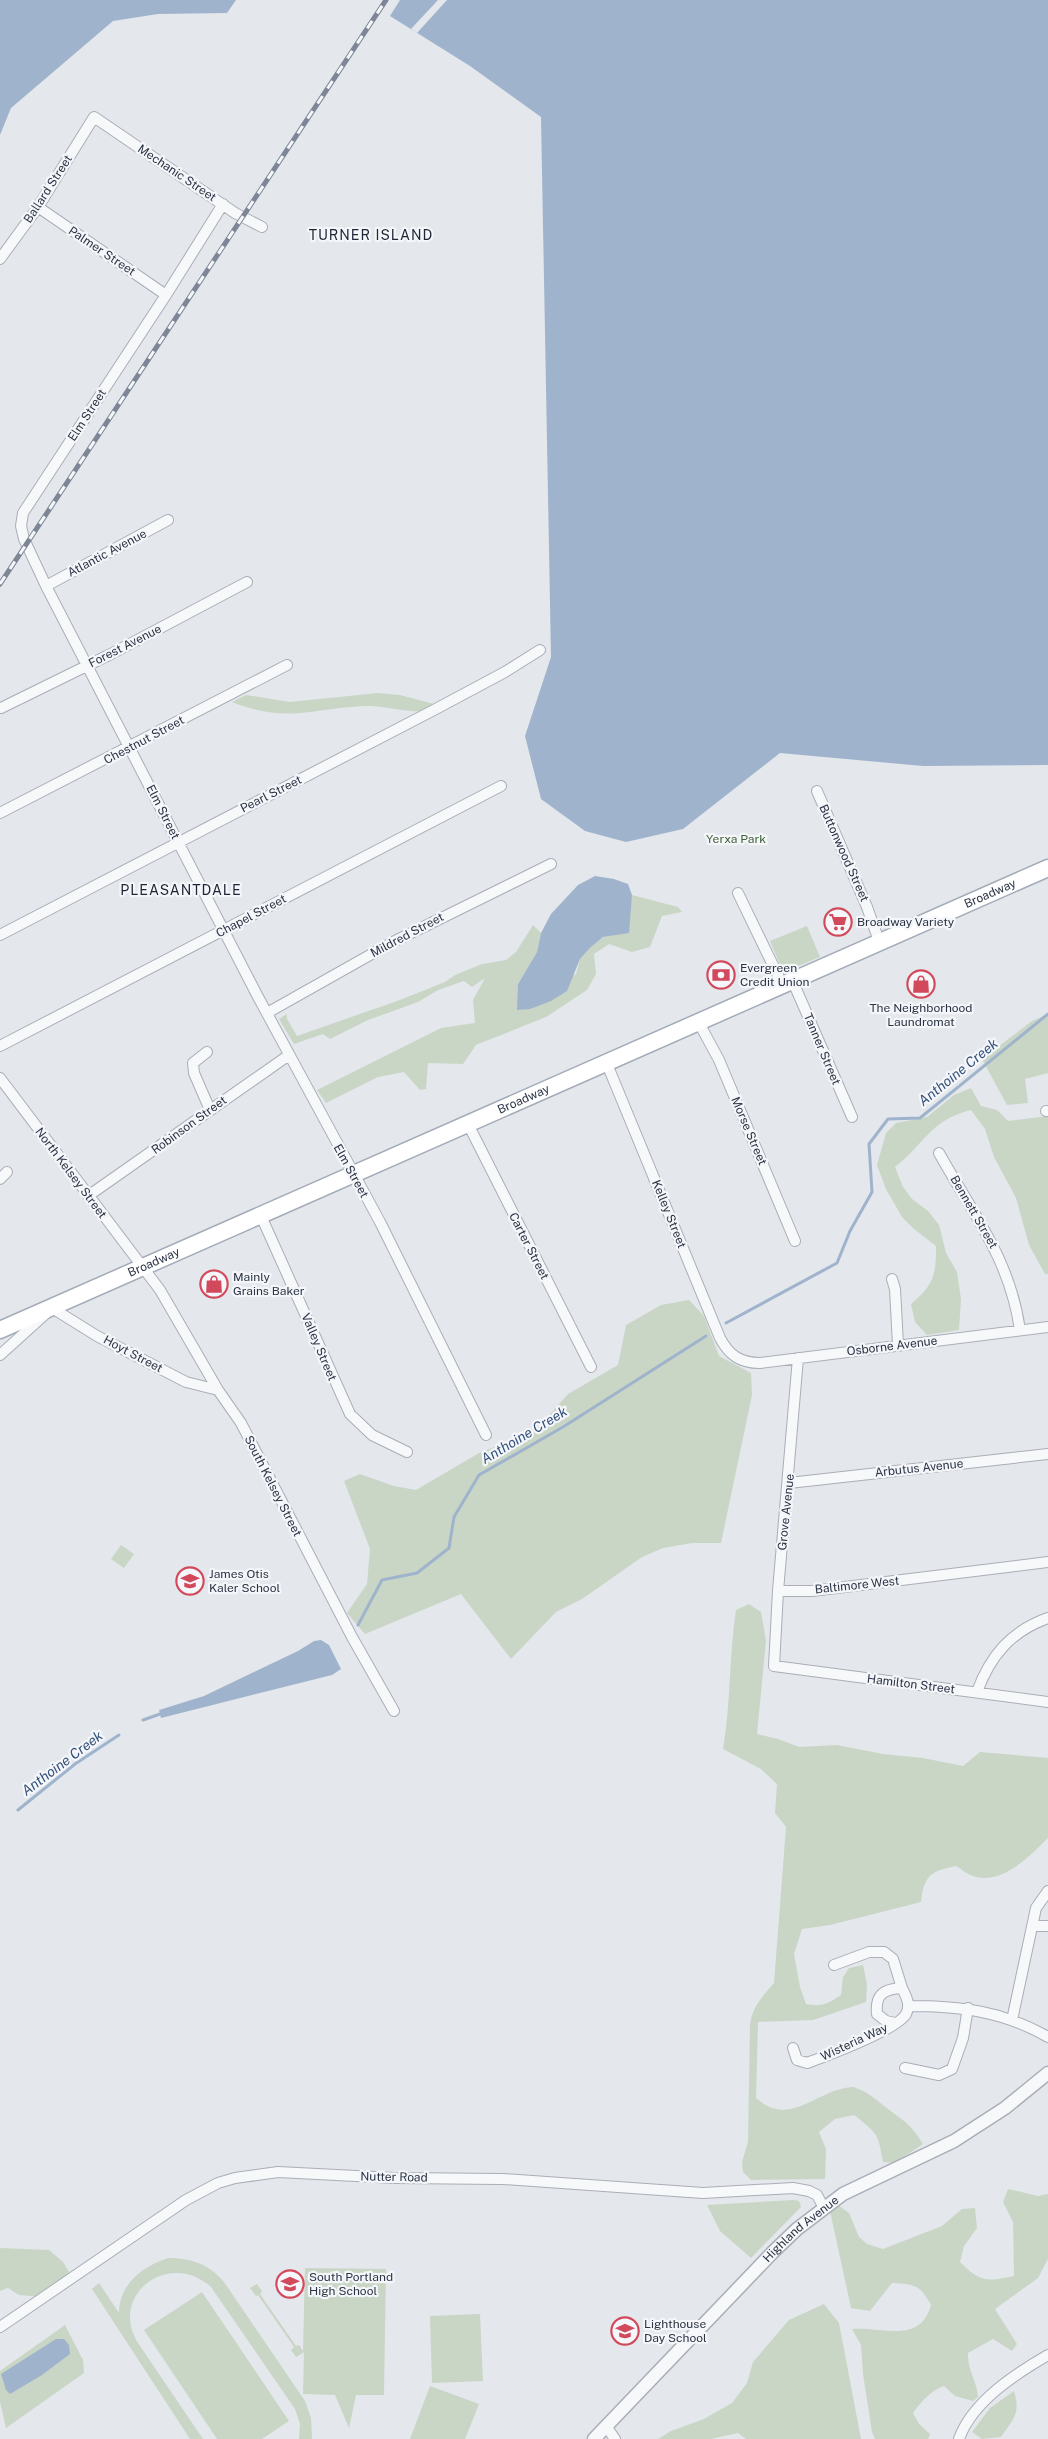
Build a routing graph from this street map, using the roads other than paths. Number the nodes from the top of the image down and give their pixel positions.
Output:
1 (94, 117) joint
2 (223, 204) junction
3 (38, 206) junction
4 (262, 228) dead end
5 (0, 259) edge
6 (166, 295) junction
7 (168, 520) dead end
8 (247, 582) dead end
9 (46, 586) junction
10 (540, 650) dead end
11 (287, 665) dead end
12 (87, 666) junction
13 (2, 708) dead end
14 (129, 747) junction
15 (501, 786) dead end
16 (817, 791) dead end
17 (0, 813) edge
18 (178, 842) junction
19 (551, 864) dead end
20 (1048, 868) edge
21 (738, 893) dead end
22 (225, 930) junction
23 (0, 935) edge
24 (880, 944) junction
25 (788, 984) junction
26 (267, 1013) junction
27 (699, 1023) junction
28 (0, 1046) edge
29 (207, 1052) dead end
30 (289, 1054) junction
31 (607, 1064) junction
32 (0, 1078) edge
33 (210, 1110) junction
34 (852, 1117) dead end
35 (468, 1124) junction
36 (939, 1153) dead end
37 (352, 1175) junction
38 (88, 1196) junction
39 (261, 1216) junction
40 (795, 1241) dead end
41 (142, 1268) junction
42 (892, 1279) dead end
43 (52, 1308) junction
44 (1048, 1327) edge
45 (0, 1330) edge
46 (1020, 1330) junction
47 (898, 1345) junction
48 (0, 1355) edge
49 (798, 1358) junction
50 (738, 1359) joint
51 (592, 1367) dead end
52 (218, 1390) junction
53 (486, 1434) dead end
54 (406, 1452) dead end
55 (1048, 1454) edge
56 (789, 1483) junction
57 (1048, 1562) edge
58 (778, 1591) junction
59 (1048, 1618) edge
60 (774, 1666) joint
61 (977, 1692) junction
62 (1048, 1702) edge
63 (394, 1710) dead end
64 (1048, 1891) edge
65 (1032, 1926) junction
66 (1048, 1926) edge
67 (834, 1965) dead end
68 (902, 1988) junction
69 (909, 2006) junction
70 (968, 2008) junction
71 (1012, 2020) junction
72 (894, 2022) junction
73 (1048, 2037) edge
74 (793, 2048) dead end
75 (905, 2068) dead end
76 (1048, 2073) edge
77 (824, 2208) junction
78 (0, 2326) edge
79 (1048, 2355) edge
80 (606, 2426) junction
81 (594, 2439) edge
82 (615, 2439) edge
83 (959, 2439) edge

1 - 2 street, Mechanic Street
1 - 3 street, Ballard Street
2 - 4 street, Mechanic Street
2 - 6 street, Elm Street
3 - 5 street, Ballard Street
3 - 6 street, Palmer Street
6 - 9 street, Elm Street
7 - 9 street, Atlantic Avenue
8 - 12 street, Forest Avenue
9 - 12 street, Elm Street
10 - 18 street, Pearl Street
11 - 14 street, Chestnut Street
12 - 13 street, Forest Avenue
12 - 14 street, Elm Street
14 - 17 street, Chestnut Street
14 - 18 street, Elm Street
15 - 22 street, Chapel Street
16 - 24 street, Buttonwood Street
18 - 22 street, Elm Street
18 - 23 street, Pearl Street
19 - 26 street, Mildred Street
20 - 24 main road, Broadway
21 - 25 street, Tanner Street
22 - 26 street, Elm Street
22 - 28 street, Chapel Street
24 - 25 main road, Broadway
25 - 27 main road, Broadway
25 - 34 street, Tanner Street
26 - 30 street, Elm Street
27 - 31 main road, Broadway
27 - 40 street, Morse Street
29 - 33 street
30 - 33 street, Robinson Street
30 - 37 street, Elm Street
31 - 35 main road, Broadway
31 - 50 street, Kelley Street
32 - 38 street, North Kelsey Street
33 - 38 street, Robinson Street
35 - 37 main road, Broadway
35 - 51 street, Carter Street
36 - 46 street, Bennett Street
37 - 39 main road, Broadway
37 - 53 street, Elm Street
38 - 41 street, North Kelsey Street
39 - 41 main road, Broadway
39 - 54 street, Valley Street
41 - 43 main road, Broadway
41 - 52 street, South Kelsey Street
42 - 47 street
43 - 45 main road, Broadway
43 - 48 street
43 - 52 street, Hoyt Street
44 - 46 street, Osborne Avenue
46 - 47 street, Osborne Avenue
47 - 49 street, Osborne Avenue
49 - 50 street, Osborne Avenue
49 - 56 street, Grove Avenue
52 - 63 street, South Kelsey Street
55 - 56 street, Arbutus Avenue
56 - 58 street, Grove Avenue
57 - 58 street, Baltimore West
58 - 60 street, Grove Avenue
59 - 61 street
60 - 61 street, Hamilton Street
61 - 62 street, Hamilton Street
64 - 65 street
65 - 66 street
65 - 71 street
67 - 68 street
68 - 69 street
68 - 72 street
69 - 70 street
69 - 72 street
70 - 71 street
70 - 75 street
71 - 73 street
72 - 74 street, Wisteria Way
76 - 77 street, Highland Avenue
77 - 78 street, Nutter Road
77 - 80 street, Highland Avenue
79 - 83 street
80 - 81 street, Highland Avenue
80 - 82 street

